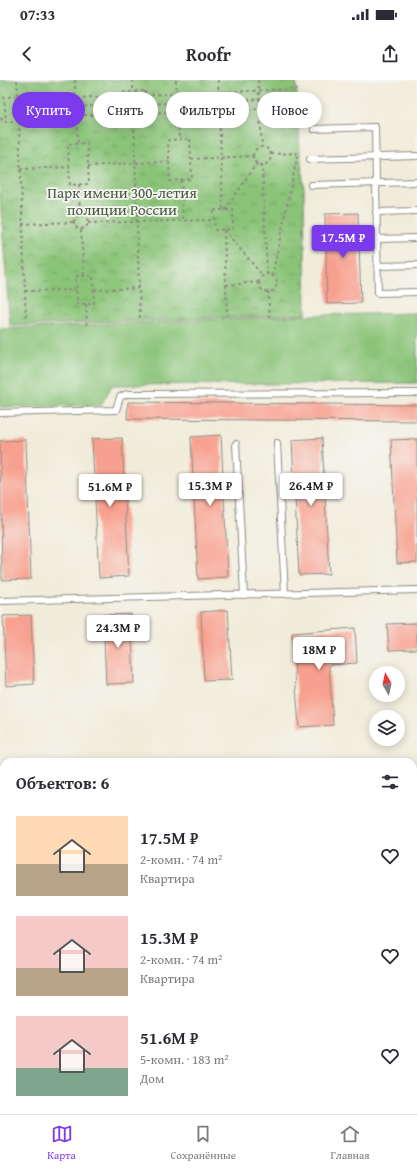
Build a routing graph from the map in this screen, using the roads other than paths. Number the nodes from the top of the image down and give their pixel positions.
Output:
1 (314, 129) dead end
2 (417, 156) edge
3 (375, 157) junction
4 (310, 159) dead end
5 (417, 182) edge
6 (376, 183) junction
7 (311, 185) dead end
8 (417, 211) edge
9 (376, 212) junction
10 (417, 238) edge
11 (377, 239) junction
12 (417, 265) edge
13 (377, 266) junction
14 (417, 292) edge
15 (417, 393) edge
16 (0, 413) edge
17 (277, 443) dead end
18 (236, 444) dead end
19 (417, 590) edge
20 (285, 594) junction
21 (244, 595) junction
22 (0, 601) edge

1 - 3 lane
2 - 3 lane
3 - 4 lane
3 - 6 lane
5 - 6 lane
6 - 7 lane
6 - 9 lane
8 - 9 lane
9 - 11 lane
10 - 11 lane
11 - 13 lane
12 - 13 lane
13 - 14 lane
15 - 16 lane
17 - 20 lane
18 - 21 lane
19 - 20 lane
20 - 21 lane
21 - 22 lane

